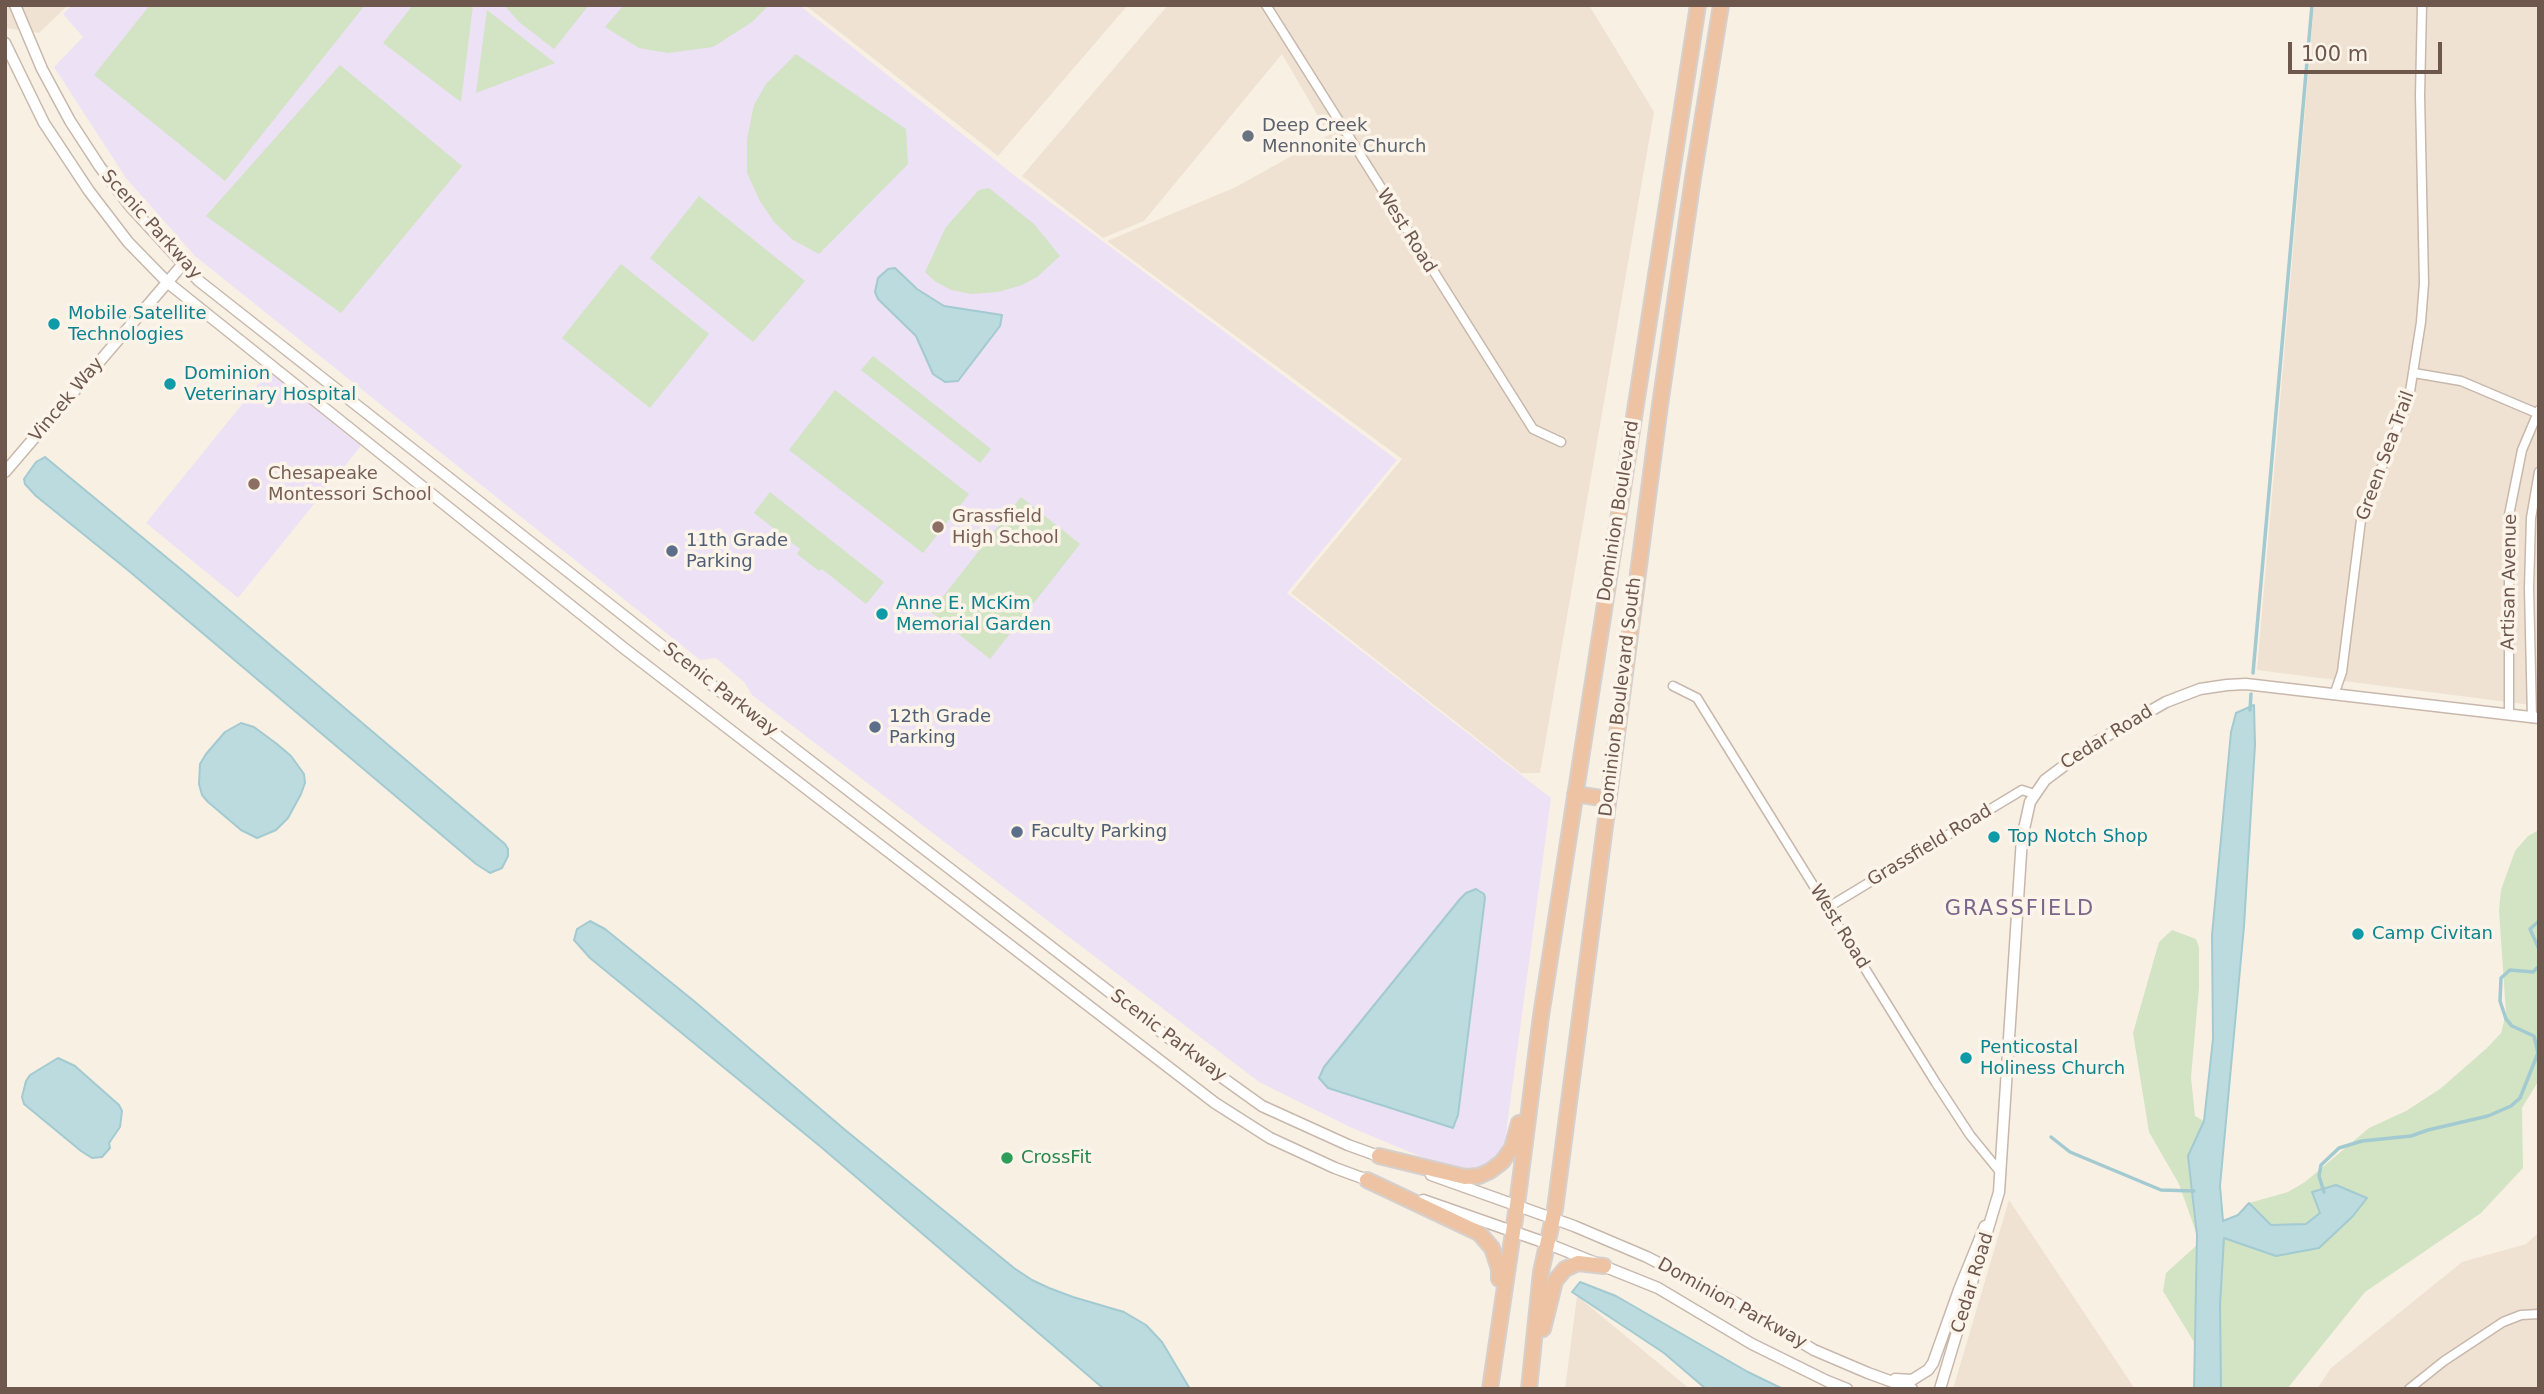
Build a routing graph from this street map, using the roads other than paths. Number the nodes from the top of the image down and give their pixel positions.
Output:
1 (15, 5) edge
2 (1266, 5) edge
3 (1698, 5) edge
4 (1721, 5) edge
5 (2422, 5) edge
6 (5, 43) edge
7 (183, 264) junction
8 (167, 282) junction
9 (2414, 373) junction
10 (2538, 413) edge
11 (1561, 442) dead end
12 (5, 472) edge
13 (2539, 472) edge
14 (1673, 686) dead end
15 (2334, 695) junction
16 (2509, 715) junction
17 (2535, 718) edge
18 (1575, 794) junction
19 (2034, 794) junction
20 (1608, 800) junction
21 (1827, 908) junction
22 (1536, 1051) junction
23 (1379, 1156) junction
24 (2001, 1174) junction
25 (1367, 1180) junction
26 (1996, 1203) junction
27 (1517, 1205) junction
28 (1553, 1220) junction
29 (1512, 1232) junction
30 (1546, 1244) junction
31 (1604, 1266) junction
32 (2539, 1314) edge
33 (1497, 1333) junction
34 (1877, 1376) junction
35 (1530, 1383) edge
36 (1490, 1389) edge
37 (1847, 1389) edge
38 (1912, 1389) edge
39 (1940, 1389) edge
40 (2409, 1389) edge

1 - 7 street, Scenic Parkway
2 - 11 street, West Road
3 - 18 highway, Dominion Boulevard
4 - 20 highway, Dominion Boulevard South
5 - 9 street, Green Sea Trail
6 - 8 street, Scenic Parkway
7 - 8 street, Vincek Way
7 - 23 street, Scenic Parkway
8 - 12 street, Vincek Way
8 - 25 street, Scenic Parkway
9 - 10 street
9 - 15 street, Green Sea Trail
10 - 16 street, Artisan Avenue
13 - 17 street, Artisan Avenue
14 - 21 street, West Road
15 - 16 street, Cedar Road
15 - 19 street, Cedar Road
16 - 17 street, Cedar Road
18 - 20 highway
18 - 22 highway, Dominion Boulevard
19 - 21 street, Grassfield Road
19 - 24 street, Cedar Road
20 - 28 highway, Dominion Boulevard South
21 - 24 street, West Road
22 - 23 highway
22 - 27 highway
23 - 27 street, Scenic Parkway
24 - 26 street, Cedar Road
25 - 29 street, Scenic Parkway
25 - 33 highway
26 - 34 street
26 - 39 street, Cedar Road
27 - 28 street, Scenic Parkway
27 - 29 highway
28 - 30 highway, Dominion Boulevard South
28 - 34 street, Dominion Parkway
29 - 30 street, Scenic Parkway
29 - 33 highway
30 - 31 street, Dominion Parkway
30 - 35 highway, Dominion Boulevard South
31 - 35 highway
31 - 37 street, Dominion Parkway
32 - 40 street
33 - 36 highway
34 - 38 street, Dominion Parkway

